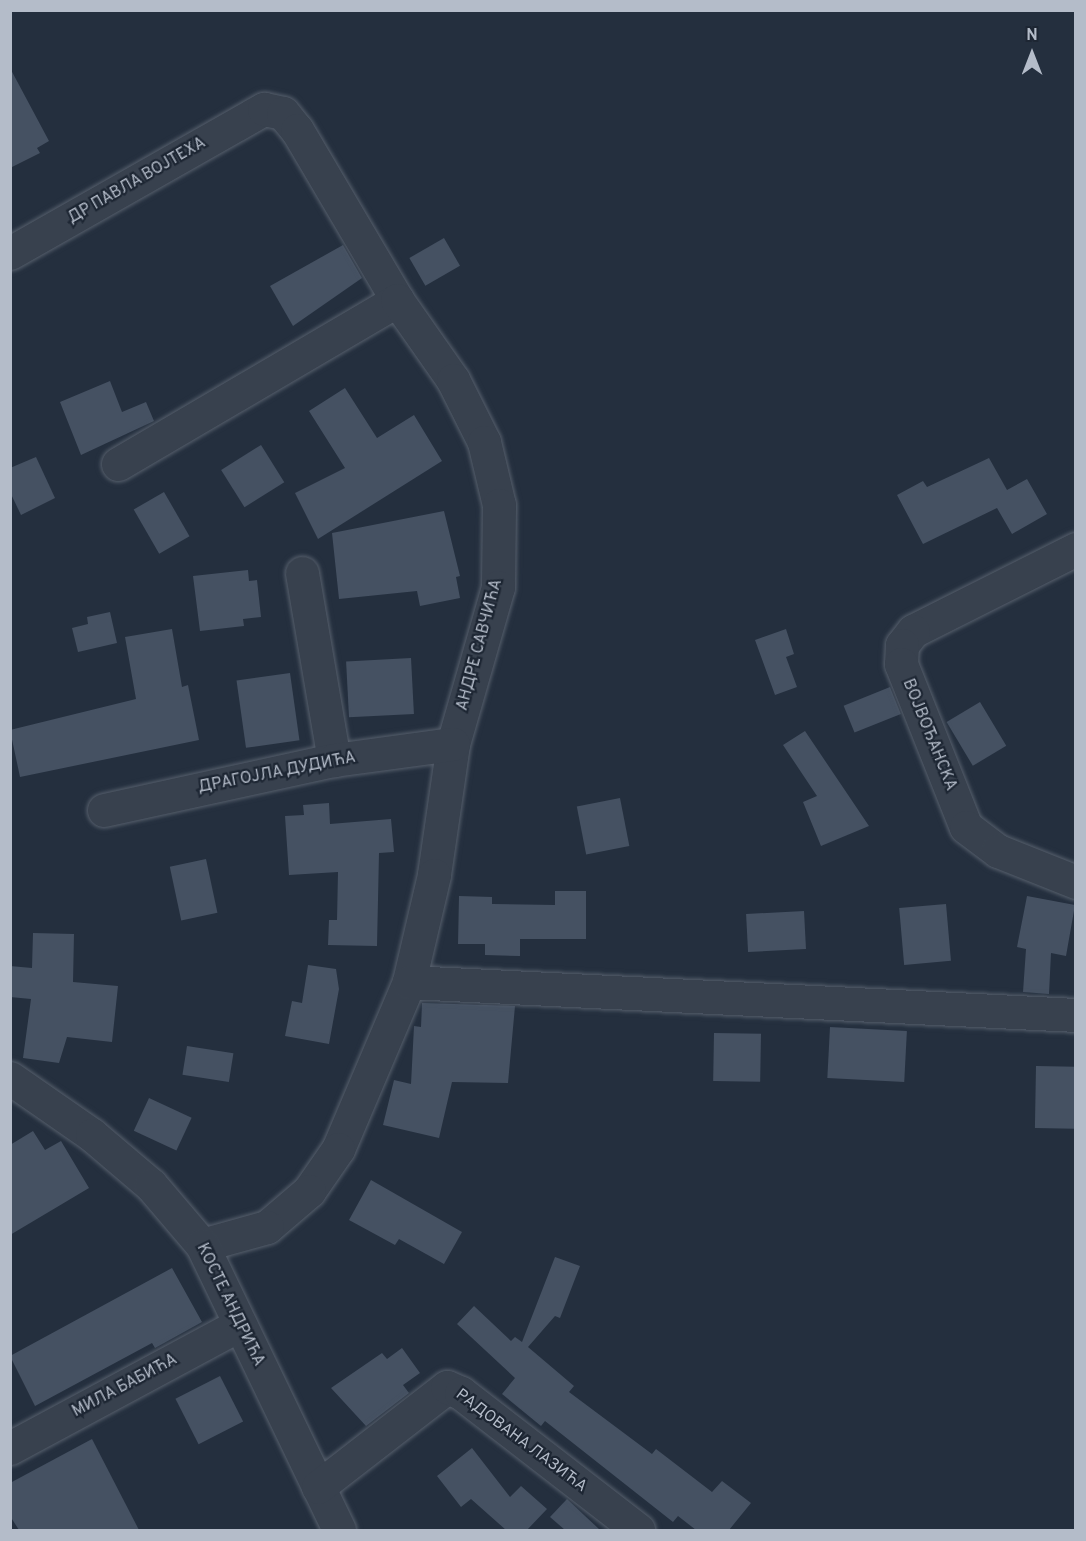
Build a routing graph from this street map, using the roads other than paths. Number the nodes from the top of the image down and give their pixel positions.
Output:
1 (264, 109) joint
2 (10, 253) edge
3 (397, 300) junction
4 (118, 464) dead end
5 (1076, 549) edge
6 (302, 573) dead end
7 (453, 744) junction
8 (334, 760) junction
9 (104, 810) dead end
10 (1076, 882) edge
11 (409, 982) junction
12 (1076, 1015) edge
13 (17, 1089) edge
14 (202, 1245) junction
15 (240, 1324) junction
16 (10, 1448) edge
17 (318, 1487) junction
18 (339, 1530) edge
19 (638, 1530) edge

1 - 2 street, ДР ПАВЛА ВОЈТЕХА
1 - 3 street, АНДРЕ САВЧИЋА
3 - 4 street
3 - 7 street, АНДРЕ САВЧИЋА
5 - 10 street, ВОЈВОЂАНСКА
6 - 8 street
7 - 8 street, ДРАГОЈЛА ДУДИЋА
7 - 11 street, АНДРЕ САВЧИЋА
8 - 9 street, ДРАГОЈЛА ДУДИЋА
11 - 12 street
11 - 14 street, АНДРЕ САВЧИЋА
13 - 14 street, КОСТЕ АНДРИЋА
14 - 15 street, КОСТЕ АНДРИЋА
15 - 16 street, МИЛА БАБИЋА
15 - 17 street, КОСТЕ АНДРИЋА
17 - 18 street, КОСТЕ АНДРИЋА
17 - 19 street, РАДОВАНА ЛАЗИЋА

